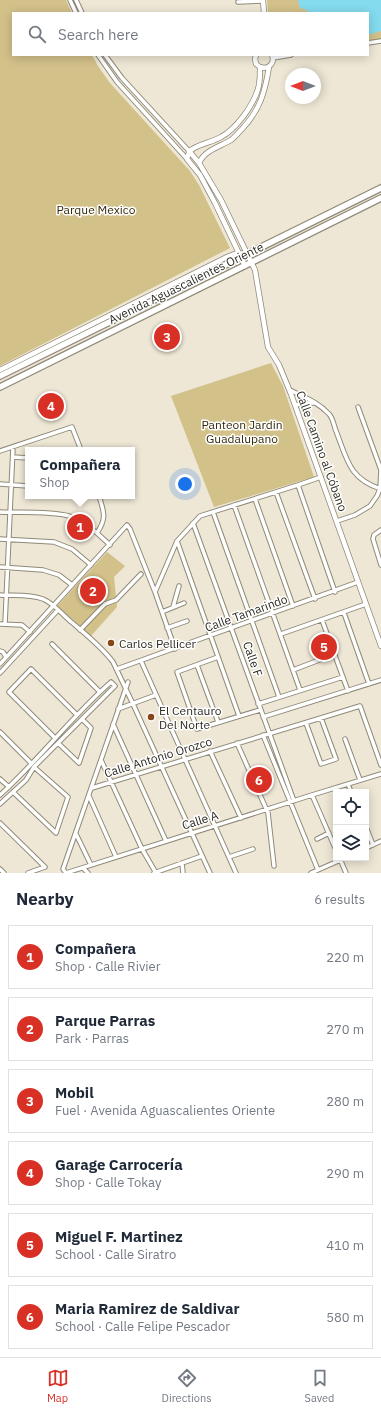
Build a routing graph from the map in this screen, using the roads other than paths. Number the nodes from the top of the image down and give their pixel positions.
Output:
1 (70, 0) edge
2 (76, 0) edge
3 (263, 0) edge
4 (238, 2) dead end
5 (76, 12) edge
6 (82, 12) edge
7 (264, 12) edge
8 (381, 41) edge
9 (369, 43) edge
10 (99, 56) edge
11 (106, 56) edge
12 (256, 56) edge
13 (273, 56) edge
14 (269, 67) junction
15 (260, 68) junction
16 (122, 78) junction
17 (118, 82) junction
18 (184, 146) junction
19 (180, 151) junction
20 (189, 151) junction
21 (187, 159) junction
22 (199, 163) junction
23 (381, 188) edge
24 (381, 198) edge
25 (234, 242) junction
26 (242, 254) junction
27 (227, 257) junction
28 (248, 264) junction
29 (185, 279) junction
30 (181, 286) junction
31 (75, 338) junction
32 (80, 347) junction
33 (33, 354) junction
34 (40, 356) junction
35 (0, 370) edge
36 (0, 376) edge
37 (0, 387) edge
38 (290, 390) junction
39 (318, 403) junction
40 (295, 405) junction
41 (358, 407) dead end
42 (13, 447) junction
43 (80, 447) edge
44 (0, 451) edge
45 (13, 457) junction
46 (25, 458) edge
47 (321, 476) junction
48 (0, 484) edge
49 (11, 485) junction
50 (298, 485) junction
51 (25, 486) edge
52 (380, 489) edge
53 (276, 492) junction
54 (100, 499) edge
55 (255, 499) junction
56 (234, 505) junction
57 (0, 512) edge
58 (213, 512) junction
59 (10, 513) junction
60 (337, 521) junction
61 (193, 523) junction
62 (381, 530) edge
63 (97, 533) junction
64 (0, 539) edge
65 (9, 540) junction
66 (177, 541) junction
67 (110, 545) junction
68 (91, 565) junction
69 (381, 565) edge
70 (0, 567) edge
71 (8, 568) junction
72 (141, 574) dead end
73 (358, 582) junction
74 (72, 585) junction
75 (179, 586) dead end
76 (155, 592) junction
77 (336, 592) junction
78 (0, 595) edge
79 (6, 596) junction
80 (315, 599) junction
81 (184, 603) dead end
82 (366, 604) junction
83 (53, 606) junction
84 (293, 606) junction
85 (173, 607) junction
86 (58, 610) junction
87 (162, 612) junction
88 (273, 613) junction
89 (344, 613) junction
90 (322, 620) junction
91 (187, 621) dead end
92 (252, 621) junction
93 (0, 624) edge
94 (5, 624) junction
95 (167, 628) junction
96 (232, 628) junction
97 (80, 630) junction
98 (30, 632) junction
99 (280, 634) junction
100 (210, 636) junction
101 (52, 644) dead end
102 (381, 646) edge
103 (174, 649) junction
104 (0, 651) edge
105 (335, 654) junction
106 (6, 657) junction
107 (218, 657) junction
108 (141, 661) junction
109 (0, 664) edge
110 (197, 665) junction
111 (117, 669) junction
112 (293, 670) junction
113 (0, 673) edge
114 (343, 677) junction
115 (381, 680) edge
116 (128, 682) dead end
117 (369, 684) junction
118 (126, 688) junction
119 (300, 690) junction
120 (348, 691) junction
121 (100, 692) junction
122 (156, 695) junction
123 (279, 697) junction
124 (133, 704) junction
125 (258, 704) junction
126 (118, 709) junction
127 (260, 710) junction
128 (77, 715) junction
129 (239, 716) junction
130 (263, 718) junction
131 (322, 718) junction
132 (82, 719) junction
133 (218, 722) junction
134 (306, 723) junction
135 (113, 724) junction
136 (65, 726) junction
137 (70, 731) junction
138 (0, 732) edge
139 (269, 734) junction
140 (263, 735) junction
141 (55, 738) junction
142 (346, 739) dead end
143 (58, 743) junction
144 (237, 743) junction
145 (210, 751) junction
146 (185, 759) junction
147 (101, 760) junction
148 (31, 763) junction
149 (381, 765) edge
150 (34, 767) junction
151 (162, 767) junction
152 (136, 774) junction
153 (381, 774) edge
154 (21, 775) junction
155 (0, 779) edge
156 (26, 780) junction
157 (360, 780) junction
158 (111, 782) junction
159 (348, 784) junction
160 (9, 787) junction
161 (92, 788) junction
162 (350, 789) edge
163 (13, 792) junction
164 (0, 795) edge
165 (312, 795) junction
166 (89, 796) junction
167 (292, 802) junction
168 (0, 804) edge
169 (267, 811) junction
170 (241, 818) junction
171 (0, 823) edge
172 (215, 826) junction
173 (192, 833) junction
174 (329, 833) junction
175 (76, 834) junction
176 (369, 835) edge
177 (317, 839) dead end
178 (166, 841) junction
179 (381, 841) edge
180 (333, 843) edge
181 (373, 845) junction
182 (369, 847) edge
183 (142, 849) junction
184 (253, 849) dead end
185 (202, 856) junction
186 (116, 857) junction
187 (229, 857) junction
188 (336, 861) edge
189 (341, 861) edge
190 (182, 863) junction
191 (91, 865) junction
192 (274, 866) dead end
193 (83, 868) junction
194 (0, 869) edge
195 (318, 870) junction
196 (4, 873) edge
197 (28, 873) edge
198 (88, 873) edge
199 (155, 873) edge
200 (183, 873) edge
201 (210, 873) edge
202 (236, 873) edge
203 (311, 873) edge
204 (346, 873) edge

1 - 5 street
2 - 6 street
3 - 4 street
3 - 7 street
8 - 9 street
10 - 17 street
11 - 16 street
12 - 15 street
13 - 14 street
14 - 15 street
14 - 22 street
15 - 20 street
16 - 17 street
16 - 18 street
17 - 19 street
18 - 19 street
18 - 20 street
19 - 21 street
20 - 21 street
20 - 22 street
21 - 25 street
22 - 26 street
23 - 26 main road, Avenida Aguascalientes Oriente
24 - 28 main road, Avenida Aguascalientes Oriente
25 - 26 street
25 - 27 street
26 - 27 street, Avenida Aguascalientes Oriente
26 - 28 street, Calle Camino al Cóbano
26 - 30 main road, Avenida Aguascalientes Oriente
27 - 29 street, Avenida Aguascalientes Oriente
28 - 32 main road, Avenida Aguascalientes Oriente
28 - 38 street, Calle Camino al Cóbano
29 - 30 main road
29 - 33 street, Avenida Aguascalientes Oriente
30 - 31 main road, Avenida Aguascalientes Oriente
31 - 32 main road
31 - 34 main road, Avenida Aguascalientes Oriente
32 - 37 main road, Avenida Aguascalientes Oriente
33 - 34 main road
33 - 35 street, Avenida Aguascalientes Oriente
34 - 36 main road, Avenida Aguascalientes Oriente
38 - 39 street
38 - 40 street, Calle Camino al Cóbano
39 - 40 street
39 - 52 street
40 - 47 street, Calle Camino al Cóbano
41 - 52 street
42 - 43 street
42 - 44 street
42 - 45 street
45 - 46 street
45 - 49 street
47 - 50 street
47 - 60 street, Calle Camino al Cóbano
48 - 49 street
49 - 51 street
49 - 59 street
50 - 53 street
50 - 77 street
52 - 60 street
53 - 55 street
53 - 80 street
54 - 63 street
55 - 56 street
55 - 84 street
56 - 58 street
56 - 88 street
57 - 59 street
58 - 61 street
58 - 92 street
59 - 63 street
59 - 65 street
60 - 73 street, Calle Camino al Cóbano
61 - 66 street
61 - 96 street, Calle F
62 - 69 street
63 - 67 street
64 - 65 street
65 - 68 street
65 - 71 street
66 - 76 street
66 - 100 street
67 - 68 street
67 - 76 street
68 - 74 street
70 - 71 street
71 - 74 street
71 - 79 street
72 - 97 street
73 - 77 street, Calle Tamarindo
73 - 82 street, Calle Camino al Cóbano
74 - 83 street
75 - 85 street
76 - 87 street
77 - 80 street, Calle Tamarindo
78 - 79 street
79 - 83 street
79 - 94 street
80 - 84 street, Calle Tamarindo
81 - 85 street
82 - 89 street
82 - 102 street, Calle Camino al Cóbano
83 - 86 street
83 - 98 street
84 - 88 street, Calle Tamarindo
85 - 87 street
86 - 97 street
86 - 113 street
87 - 95 street
88 - 92 street, Calle Tamarindo
88 - 99 street
89 - 90 street
89 - 117 street
90 - 99 street
90 - 105 street
91 - 95 street
92 - 96 street, Calle Tamarindo
92 - 123 street
93 - 94 street
94 - 98 street
95 - 103 street
96 - 100 street, Calle Tamarindo
96 - 125 street, Calle F
97 - 111 street
98 - 106 street
99 - 112 street
100 - 103 street, Calle Tamarindo
100 - 107 street
101 - 121 street
103 - 108 street, Calle Tamarindo
104 - 106 street
105 - 112 street
105 - 114 street
106 - 109 street
107 - 110 street
107 - 129 street
108 - 111 street, Calle Tamarindo
108 - 122 street
110 - 133 street
110 - 133 street
111 - 118 street
112 - 119 street
114 - 119 street
114 - 120 street
115 - 117 street
116 - 118 street
117 - 120 street
118 - 124 street
118 - 126 street
119 - 123 street
120 - 130 street
121 - 128 street
121 - 132 street
122 - 124 street
122 - 146 street
123 - 125 street
124 - 126 street
124 - 151 street
125 - 127 street, Calle F
126 - 135 street
127 - 129 street
127 - 130 street, Calle F
128 - 136 street
128 - 141 street
129 - 133 street
130 - 139 street, Calle F
131 - 134 street, Calle Antonio Orozco
131 - 134 street
131 - 149 street, Calle Antonio Orozco
132 - 137 street
132 - 143 street
134 - 139 street, Calle Antonio Orozco
135 - 147 street
135 - 152 street
136 - 137 street
136 - 141 street
137 - 143 street
138 - 148 street
139 - 140 street, Calle Antonio Orozco
139 - 167 street, Calle F
140 - 144 street, Calle Antonio Orozco
140 - 167 street
141 - 148 street
142 - 157 street
143 - 150 street
144 - 145 street, Calle Antonio Orozco
144 - 169 street
145 - 146 street, Calle Antonio Orozco
145 - 170 street
146 - 151 street, Calle Antonio Orozco
146 - 172 street
147 - 158 street
147 - 161 street
148 - 154 street
150 - 156 street
150 - 163 street
151 - 152 street, Calle Antonio Orozco
151 - 173 street
152 - 158 street, Calle Antonio Orozco
152 - 178 street
153 - 157 street, Calle A
154 - 156 street
154 - 160 street
155 - 160 street
156 - 163 street
157 - 159 street, Calle A
158 - 161 street, Calle Antonio Orozco
158 - 183 street
159 - 162 street
159 - 165 street, Calle A
160 - 164 street
161 - 166 street
163 - 168 street
165 - 167 street, Calle A
165 - 174 street
166 - 175 street
166 - 186 street
167 - 169 street, Calle A
167 - 195 street
169 - 170 street, Calle A
169 - 192 street
170 - 172 street, Calle A
171 - 197 street
172 - 173 street, Calle A
172 - 187 street
173 - 178 street, Calle A
173 - 185 street
174 - 177 street
174 - 180 street
175 - 191 street
175 - 193 street, Calle A
176 - 181 street
178 - 183 street, Calle A
179 - 181 street
181 - 182 street
183 - 186 street, Calle A
183 - 199 street
184 - 187 street
185 - 190 street
185 - 201 street
186 - 191 street, Calle A
187 - 202 street
188 - 195 street
189 - 204 street
190 - 199 street
190 - 200 street
191 - 193 street, Calle A
193 - 198 street
194 - 196 street
195 - 203 street

